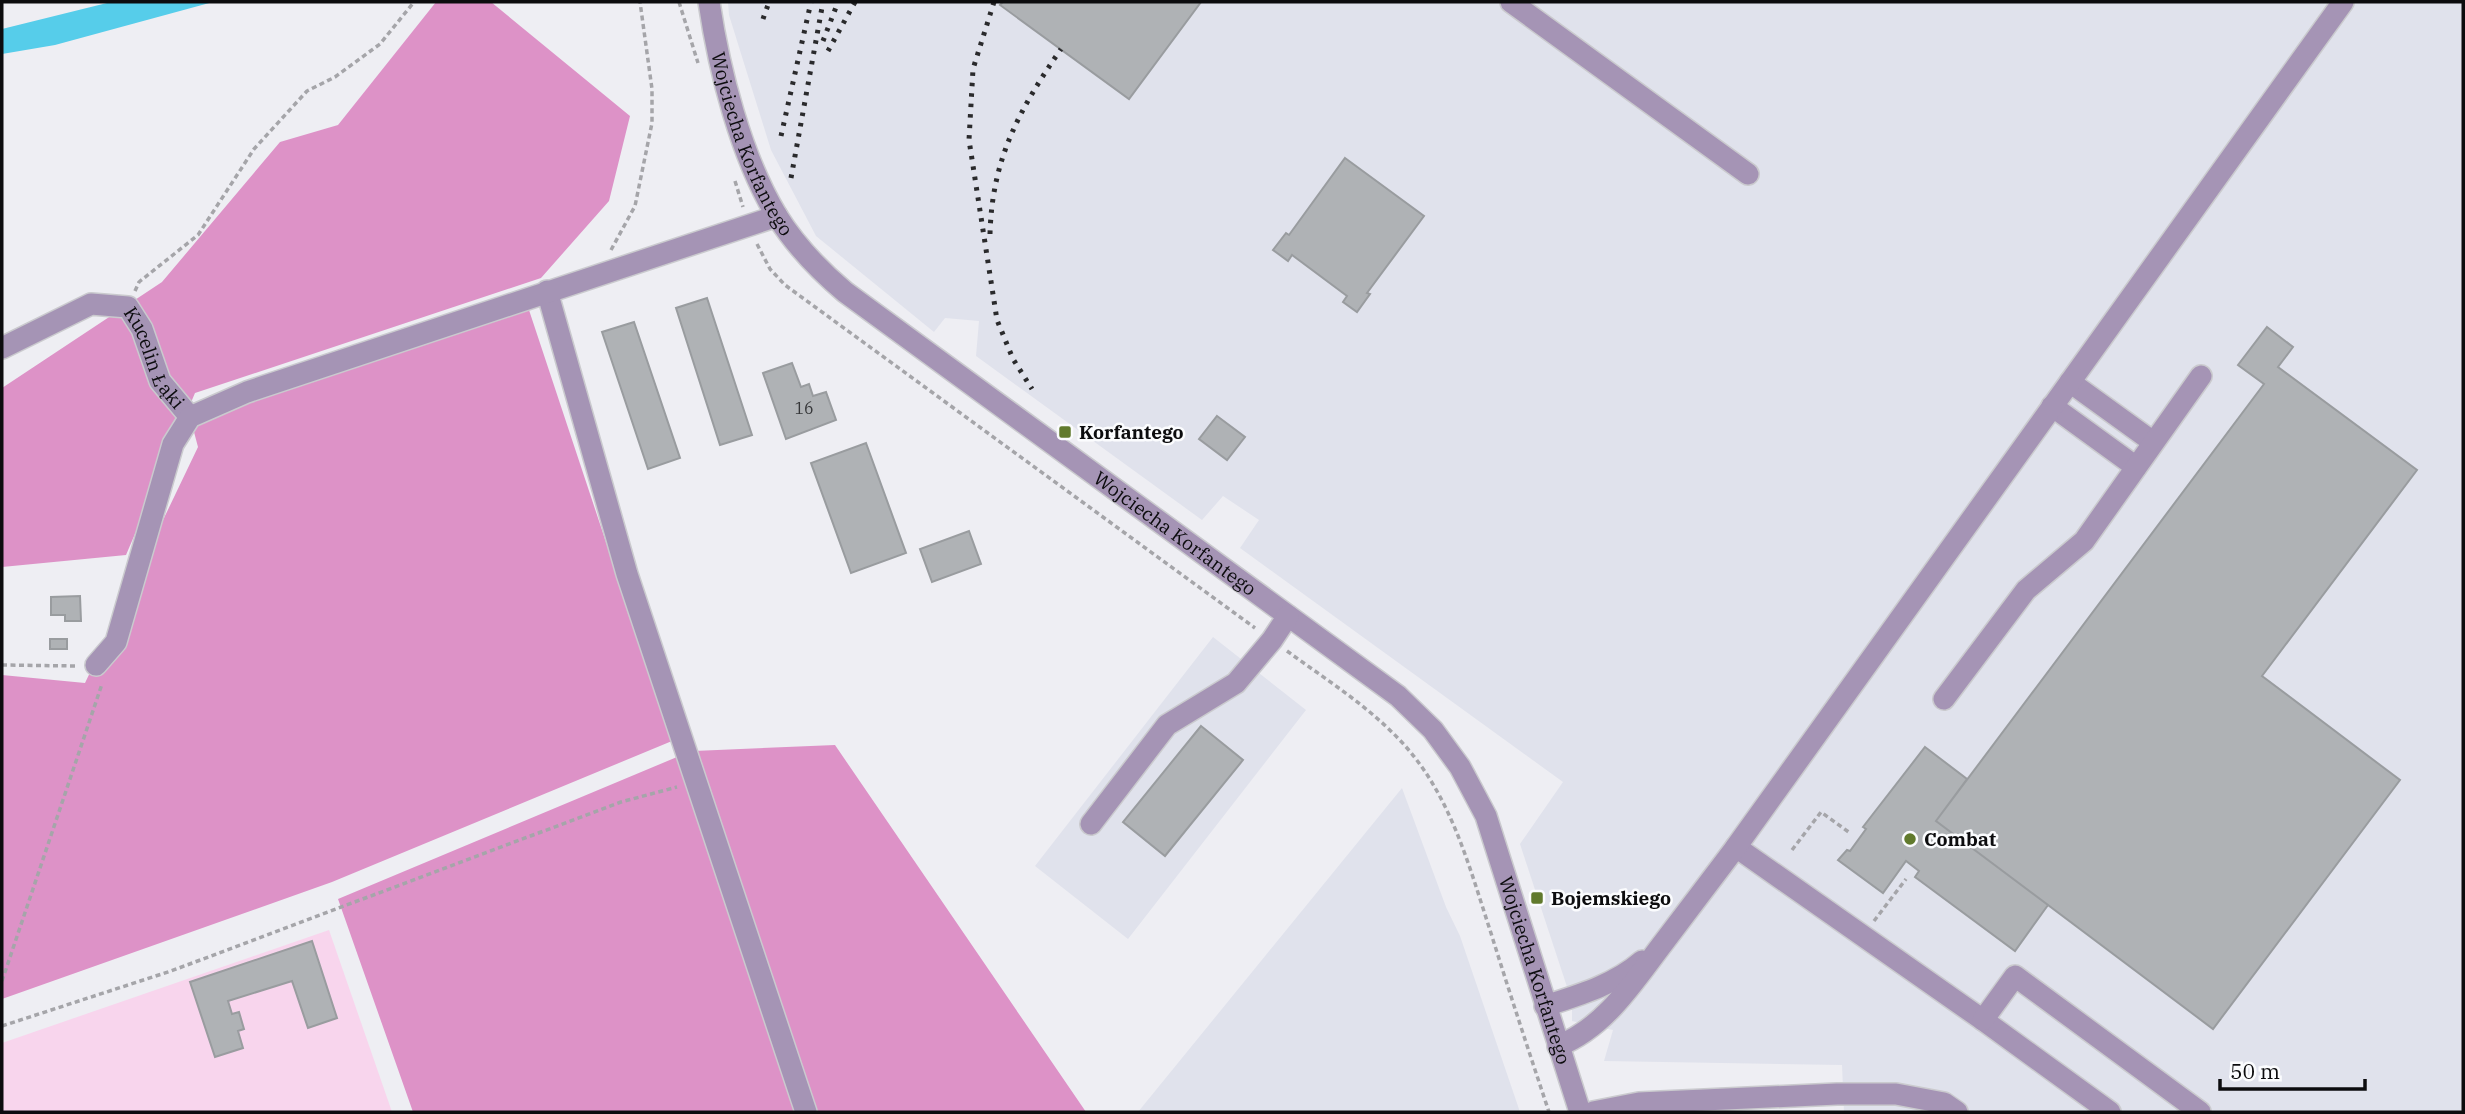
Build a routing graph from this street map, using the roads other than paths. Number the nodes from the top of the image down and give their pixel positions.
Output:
1 (709, 2) edge
2 (2343, 2) edge
3 (1524, 5) edge
4 (1748, 174) dead end
5 (777, 216) junction
6 (547, 291) junction
7 (2, 348) edge
8 (2201, 376) dead end
9 (2070, 382) junction
10 (2052, 406) junction
11 (190, 417) junction
12 (2153, 442) junction
13 (2136, 467) junction
14 (1289, 616) junction
15 (99, 673) road end
16 (1944, 699) dead end
17 (1091, 824) dead end
18 (1735, 847) junction
19 (1662, 944) junction
20 (1545, 1006) junction
21 (1983, 1020) junction
22 (1559, 1046) junction
23 (1895, 1103) edge
24 (1818, 1104) edge
25 (806, 1112) edge
26 (1580, 1112) edge
27 (1593, 1112) edge
28 (1957, 1112) edge
29 (2110, 1112) edge
30 (2200, 1112) edge

1 - 5 street, Wojciecha Korfantego
2 - 9 street
3 - 4 street
5 - 6 street
5 - 14 street, Wojciecha Korfantego
6 - 11 street
6 - 25 street
7 - 11 street, Kucelin Łąki
8 - 12 street
9 - 10 street
9 - 12 street
10 - 13 street
10 - 18 street
11 - 15 street
12 - 13 street
13 - 16 street
14 - 17 street
14 - 20 street, Wojciecha Korfantego
18 - 19 street
18 - 21 street
19 - 20 street
19 - 22 street
20 - 22 street, Wojciecha Korfantego
21 - 29 street
21 - 30 street
22 - 26 street, Wojciecha Korfantego
23 - 24 street
23 - 28 street
24 - 27 street

